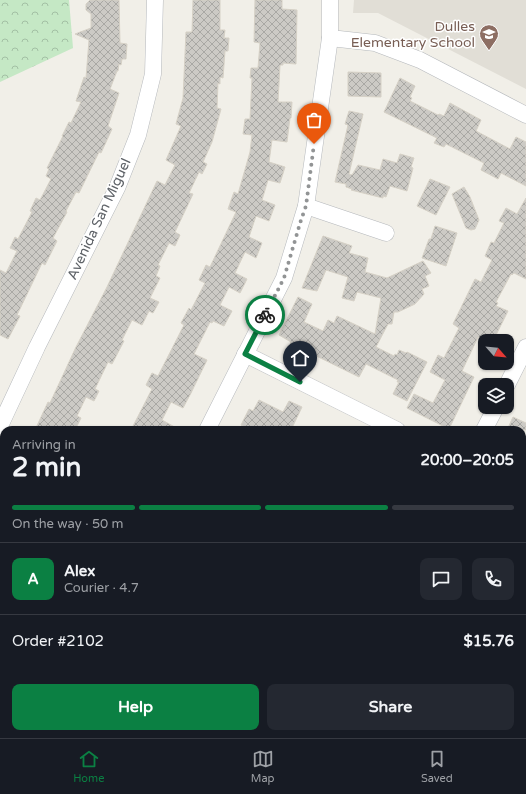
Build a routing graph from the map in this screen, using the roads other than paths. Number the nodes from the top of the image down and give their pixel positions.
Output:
1 (155, 0) edge
2 (330, 0) edge
3 (330, 38) junction
4 (526, 115) edge
5 (306, 206) junction
6 (386, 233) dead end
7 (526, 347) edge
8 (245, 354) junction
9 (520, 372) edge
10 (492, 414) edge
11 (0, 426) edge
12 (209, 426) edge
13 (389, 426) edge
14 (486, 426) edge

1 - 11 street, Avenida San Miguel
2 - 3 street
3 - 4 street
3 - 5 street
5 - 6 street
5 - 8 street
7 - 9 street
8 - 12 street
8 - 13 street
10 - 14 street

